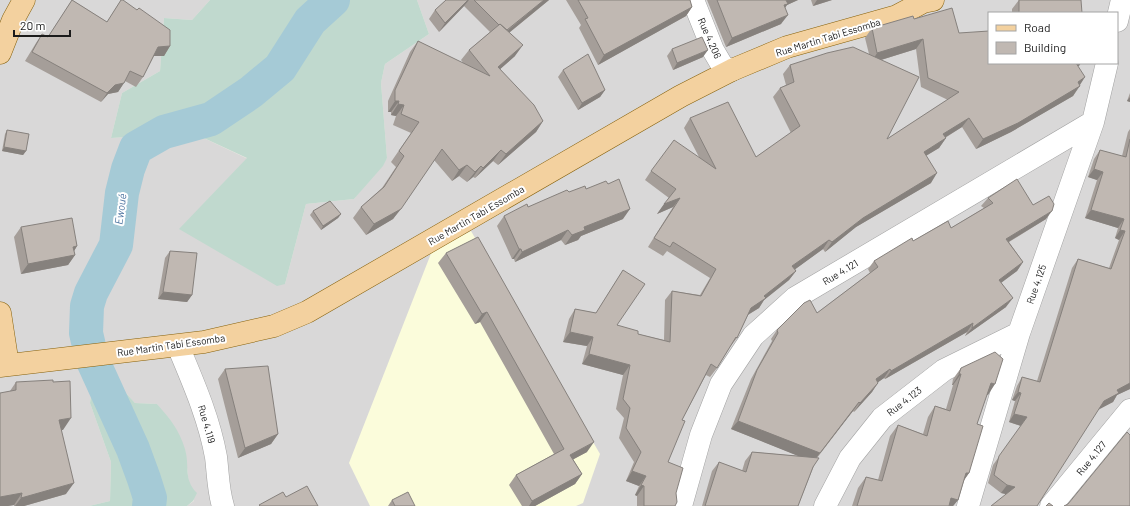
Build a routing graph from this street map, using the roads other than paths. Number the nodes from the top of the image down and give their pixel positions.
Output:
1 (24, 0) edge
2 (693, 0) edge
3 (927, 0) edge
4 (1122, 0) edge
5 (1118, 17) edge
6 (0, 53) edge
7 (1107, 64) edge
8 (732, 70) junction
9 (1093, 122) junction
10 (0, 313) edge
11 (1019, 333) junction
12 (178, 346) junction
13 (4, 366) edge
14 (1130, 410) edge
15 (216, 504) edge
16 (681, 506) edge
17 (825, 506) edge
18 (968, 506) edge
19 (1051, 506) edge

1 - 6 main road
2 - 8 street, Rue 4.206
3 - 8 main road, Rue Martin Tabi Essomba
4 - 5 street
7 - 9 street, Rue 4.125
8 - 12 main road, Rue Martin Tabi Essomba
9 - 11 street, Rue 4.125
9 - 16 street, Rue 4.121
10 - 13 main road
11 - 17 street, Rue 4.123
11 - 18 street, Rue 4.125
12 - 13 main road, Rue Martin Tabi Essomba
12 - 15 street, Rue 4.119
14 - 19 street, Rue 4.127

